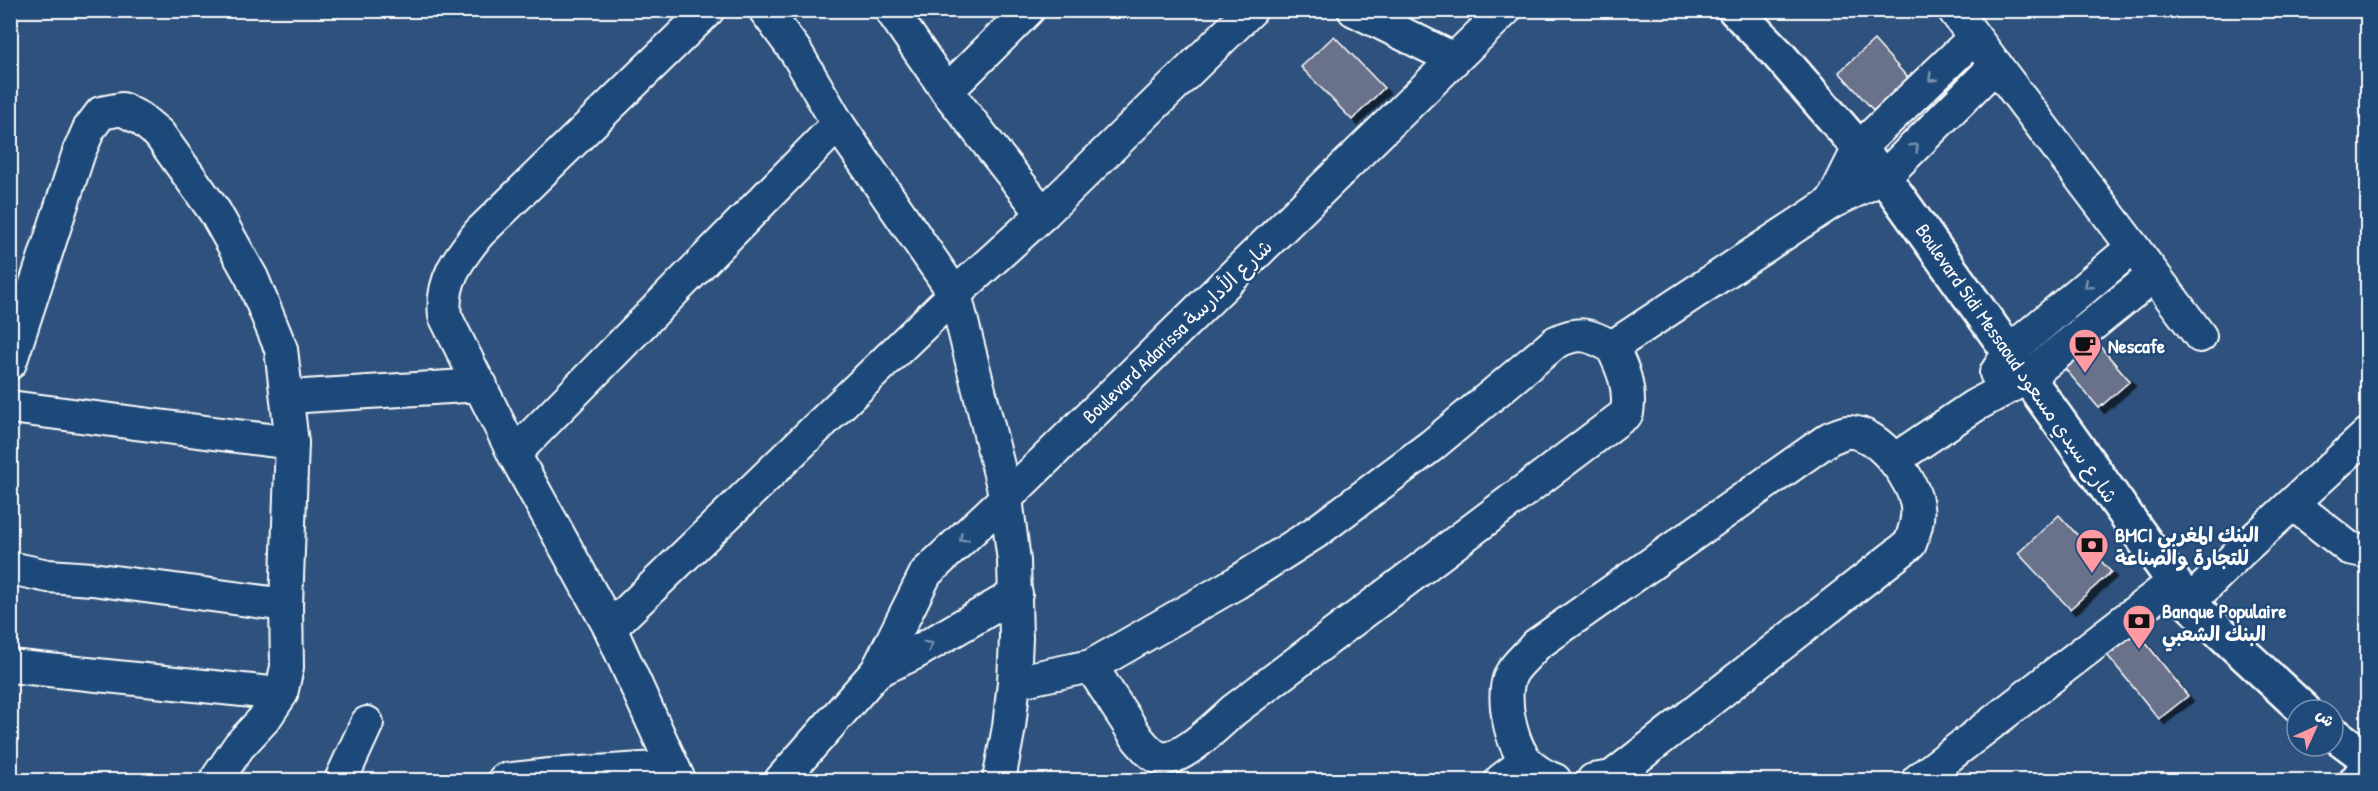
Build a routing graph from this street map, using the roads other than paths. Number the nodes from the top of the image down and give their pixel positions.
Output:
1 (708, 10) edge
2 (765, 10) edge
3 (891, 10) edge
4 (1028, 10) edge
5 (1251, 10) edge
6 (1354, 10) edge
7 (1505, 10) edge
8 (1735, 10) edge
9 (1955, 11) edge
10 (1974, 38) junction
11 (1454, 59) junction
12 (1996, 65) junction
13 (946, 91) junction
14 (838, 123) junction
15 (1859, 148) junction
16 (1884, 177) junction
17 (1832, 202) junction
18 (1044, 214) junction
19 (2133, 247) junction
20 (2154, 275) junction
21 (955, 294) junction
22 (2200, 336) dead end
23 (1612, 347) junction
24 (10, 363) edge
25 (2019, 364) junction
26 (481, 385) junction
27 (288, 397) junction
28 (10, 407) edge
29 (2367, 434) edge
30 (292, 443) junction
31 (514, 454) junction
32 (1894, 460) junction
33 (1006, 498) junction
34 (2293, 504) junction
35 (2367, 552) edge
36 (10, 568) edge
37 (2181, 593) junction
38 (1016, 594) junction
39 (286, 605) junction
40 (610, 628) junction
41 (10, 666) edge
42 (1091, 666) junction
43 (877, 671) junction
44 (1014, 682) junction
45 (281, 694) junction
46 (2291, 698) edge
47 (367, 723) dead end
48 (2345, 748) edge
49 (1526, 761) junction
50 (2359, 765) edge
51 (676, 774) edge
52 (216, 780) edge
53 (341, 780) edge
54 (504, 780) edge
55 (781, 780) edge
56 (999, 780) edge
57 (1501, 780) edge
58 (1555, 780) edge
59 (1593, 780) edge
60 (1918, 780) edge

1 - 26 street
2 - 14 street
3 - 13 street
4 - 13 street
5 - 18 street
6 - 11 street
7 - 11 street, Boulevard Adarissa شارع الأدارسة
8 - 15 street, Boulevard Sidi Messaoud شارع سيدي مسعود
9 - 10 street
10 - 12 street
10 -> 15 street
11 - 33 street, Boulevard Adarissa شارع الأدارسة
16 -> 12 street
12 - 19 street
13 - 18 street
14 - 21 street
14 - 31 street
15 - 16 street, Boulevard Sidi Messaoud شارع سيدي مسعود
15 - 17 street
16 - 17 street
16 - 25 street, Boulevard Sidi Messaoud شارع سيدي مسعود
17 - 23 street
18 - 21 street
19 - 20 street
19 -> 25 street
20 - 22 street
20 - 25 street
21 - 33 street
21 - 40 street
23 - 42 street
23 - 42 street
24 - 27 street
25 - 32 street
25 - 37 street, Boulevard Sidi Messaoud شارع سيدي مسعود
26 - 27 street
26 - 31 street
27 - 30 street
28 - 30 street
29 - 34 street
30 - 39 street
31 - 40 street
32 - 49 street
32 - 59 street
33 - 38 street
33 -> 43 street, Boulevard Adarissa شارع الأدارسة
34 - 35 street
34 - 37 street
36 - 39 street
37 - 46 street, Boulevard Sidi Messaoud شارع سيدي مسعود
37 - 60 street
43 -> 38 street, Boulevard Adarissa شارع الأدارسة
38 - 44 street
39 - 45 street
40 - 51 street
41 - 45 street
42 - 44 street
43 - 55 street, Boulevard Adarissa شارع الأدارسة
44 - 56 street
45 - 52 street
47 - 53 street
48 - 50 street
49 - 57 street
49 - 58 street
51 - 54 street

